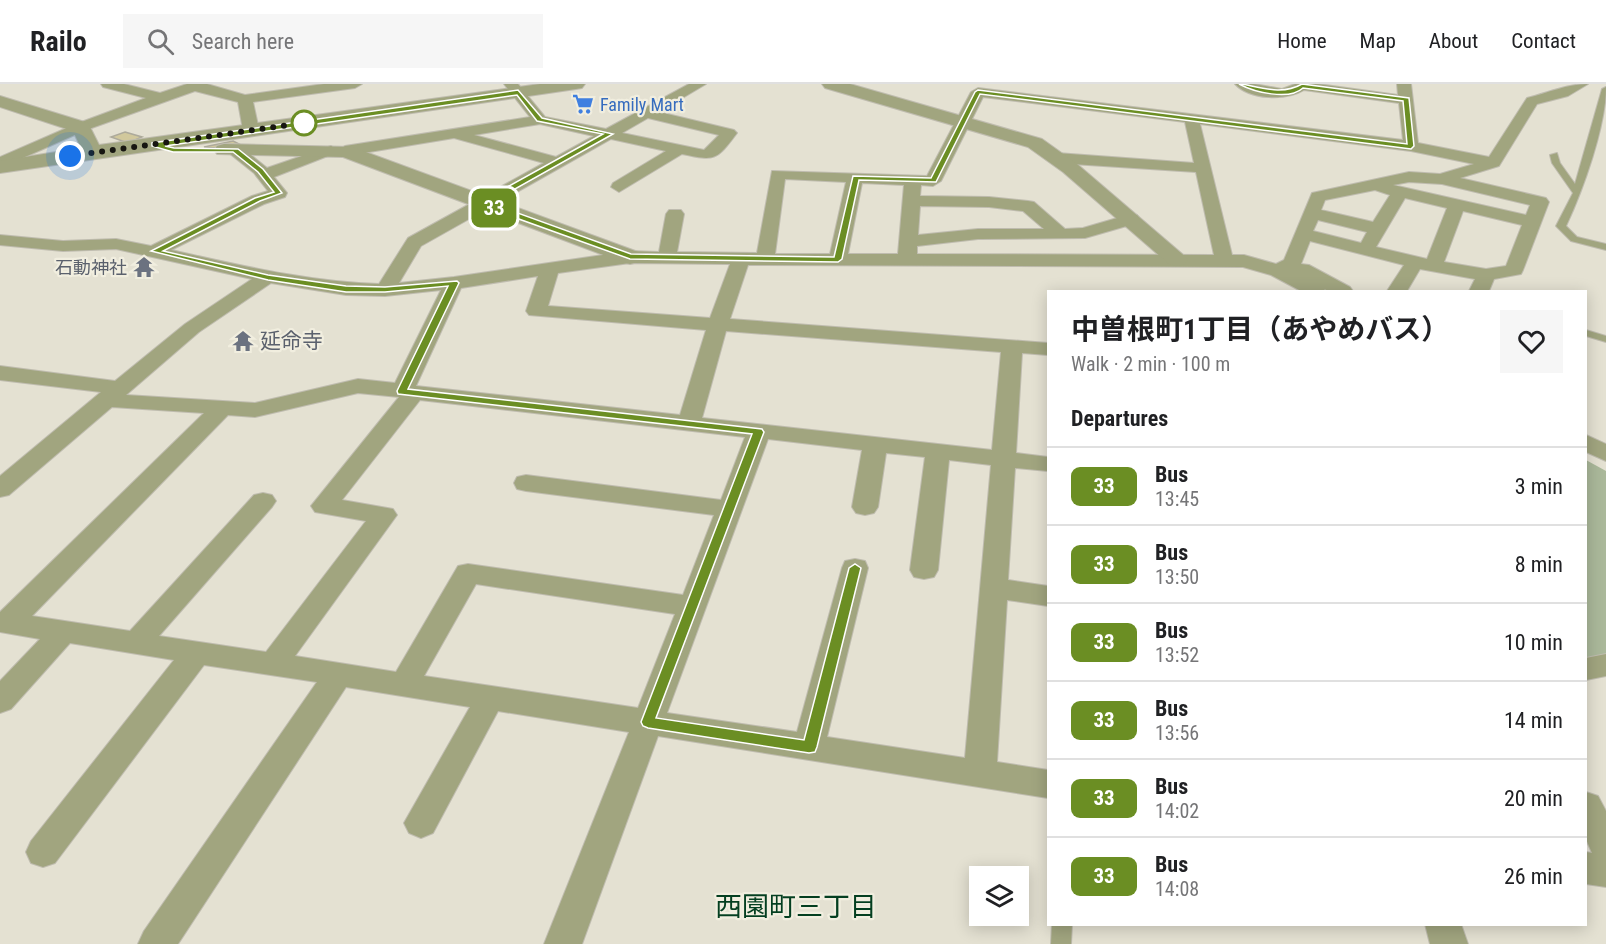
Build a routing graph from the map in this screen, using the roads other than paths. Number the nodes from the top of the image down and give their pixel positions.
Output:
1 (108, 84) edge
2 (255, 84) edge
3 (354, 84) edge
4 (576, 84) edge
5 (699, 84) edge
6 (831, 84) edge
7 (1242, 84) edge
8 (1404, 84) edge
9 (1581, 84) edge
10 (197, 85) edge
11 (1302, 85) edge
12 (515, 88) edge
13 (1606, 88) edge
14 (228, 94) junction
15 (161, 98) junction
16 (245, 99) junction
17 (1406, 100) junction
18 (0, 101) edge
19 (646, 113) junction
20 (540, 120) junction
21 (1192, 120) junction
22 (964, 123) junction
23 (81, 127) junction
24 (251, 130) junction
25 (451, 134) junction
26 (609, 134) junction
27 (155, 145) junction
28 (1411, 146) junction
29 (35, 147) junction
30 (0, 149) edge
31 (680, 149) junction
32 (235, 150) junction
33 (338, 151) junction
34 (93, 152) junction
35 (1554, 155) dead end
36 (1057, 158) junction
37 (557, 162) junction
38 (0, 163) edge
39 (1493, 163) junction
40 (0, 168) edge
41 (1203, 168) junction
42 (264, 175) junction
43 (855, 178) junction
44 (1442, 179) junction
45 (913, 180) junction
46 (1370, 185) junction
47 (619, 187) dead end
48 (1400, 192) junction
49 (1577, 193) junction
50 (1328, 195) junction
51 (912, 201) junction
52 (483, 204) junction
53 (1458, 205) junction
54 (1390, 210) junction
55 (1312, 213) junction
56 (675, 214) dead end
57 (1131, 219) junction
58 (1533, 222) junction
59 (1378, 229) junction
60 (1303, 234) junction
61 (1061, 235) junction
62 (0, 240) edge
63 (24, 244) junction
64 (0, 246) edge
65 (1606, 247) edge
66 (1366, 250) junction
67 (155, 251) junction
68 (908, 251) junction
69 (667, 256) junction
70 (630, 257) junction
71 (741, 259) junction
72 (765, 259) junction
73 (838, 259) junction
74 (1177, 259) junction
75 (1224, 260) junction
76 (1414, 262) junction
77 (1434, 264) junction
78 (1285, 267) junction
79 (550, 268) junction
80 (268, 277) junction
81 (454, 283) junction
82 (1482, 283) edge
83 (385, 290) junction
84 (1315, 290) edge
85 (1341, 290) edge
86 (1398, 290) edge
87 (717, 326) junction
88 (1587, 333) edge
89 (1606, 339) edge
90 (1012, 346) junction
91 (1047, 349) edge
92 (1, 374) edge
93 (408, 392) junction
94 (113, 394) junction
95 (222, 408) junction
96 (689, 424) junction
97 (759, 432) junction
98 (1587, 443) edge
99 (875, 445) junction
100 (938, 452) junction
101 (1606, 454) edge
102 (1004, 459) junction
103 (1047, 464) edge
104 (526, 483) dead end
105 (0, 489) edge
106 (263, 501) dead end
107 (865, 507) dead end
108 (729, 509) junction
109 (855, 568) dead end
110 (924, 570) dead end
111 (994, 588) junction
112 (1047, 596) edge
113 (692, 606) junction
114 (4, 622) edge
115 (64, 632) junction
116 (136, 643) junction
117 (197, 652) junction
118 (273, 664) junction
119 (1606, 665) edge
120 (1587, 669) edge
121 (339, 674) junction
122 (404, 684) junction
123 (490, 698) junction
124 (0, 702) edge
125 (648, 722) junction
126 (809, 747) junction
127 (980, 774) junction
128 (1047, 784) edge
129 (1587, 808) edge
130 (421, 823) dead end
131 (1606, 845) edge
132 (43, 852) dead end
133 (1587, 868) edge
134 (1606, 871) edge
135 (1062, 926) edge
136 (1444, 926) edge
137 (157, 944) edge
138 (563, 944) edge
139 (1061, 944) edge
140 (1449, 944) edge

1 - 15 street
2 - 14 street
3 - 16 street
4 - 12 street
5 - 19 street
6 - 22 street
7 - 11 street
8 - 17 street
9 - 39 street
10 - 14 street
10 - 15 street
11 - 17 street
12 - 20 street
12 - 24 street
13 - 49 lane
14 - 16 street
15 - 23 street
16 - 24 street
17 - 28 street
18 - 23 street
19 - 26 street
19 - 31 street
20 - 25 street
20 - 26 street
21 - 22 street
21 - 28 street
21 - 41 street
22 - 36 street
22 - 45 street
23 - 29 street
23 - 34 street
24 - 27 street
25 - 33 street
25 - 37 street
26 - 31 street
26 - 37 street
27 - 32 street
27 - 34 street
28 - 39 street
29 - 30 street
29 - 34 street
29 - 38 street
31 - 47 street
32 - 33 street
32 - 42 street
33 - 42 street
33 - 52 street
34 - 40 street
35 - 49 lane
36 - 41 street
36 - 57 street
37 - 52 street
39 - 44 street
41 - 75 street
42 - 67 street
43 - 45 street
43 - 72 street
43 - 73 street
44 - 46 street
44 - 58 street
45 - 51 street
46 - 48 street
46 - 50 street
48 - 53 street
48 - 54 street
49 - 65 lane
50 - 54 street
50 - 55 street
51 - 61 street
51 - 68 street
52 - 70 street
52 - 83 street
53 - 58 street
53 - 77 street
54 - 59 street
55 - 59 street
55 - 60 street
56 - 69 street
57 - 61 street
57 - 74 street
58 - 82 street
59 - 66 street
60 - 66 street
60 - 78 street
61 - 68 street
62 - 63 street
63 - 64 street
63 - 67 street
66 - 76 street
67 - 80 street
68 - 73 street
68 - 74 street
69 - 70 street
69 - 71 street
70 - 79 street
71 - 72 street
71 - 87 street
72 - 73 street
74 - 75 street
75 - 78 street
76 - 77 street
76 - 86 street
77 - 82 street
78 - 84 street
78 - 85 street
79 - 81 street
79 - 87 street
80 - 83 street
80 - 94 street
81 - 83 street
81 - 93 street
87 - 90 street
87 - 96 street
88 - 89 lane
90 - 91 street
90 - 102 street
92 - 94 street
93 - 95 street
93 - 96 street
93 - 118 street
94 - 95 street
94 - 105 street
95 - 114 street
96 - 97 street
97 - 99 street
97 - 108 street
98 - 101 street
99 - 100 street
99 - 107 street
100 - 102 street
100 - 110 street
102 - 103 street
102 - 111 street
104 - 108 street
106 - 116 street
108 - 113 street
109 - 126 street
111 - 112 street
111 - 127 street
113 - 122 street
113 - 125 street
114 - 115 street
115 - 116 street
115 - 124 street
116 - 117 street
117 - 118 street
117 - 132 street
118 - 121 street
119 - 120 street
121 - 122 street
121 - 137 street
122 - 123 street
123 - 125 street
123 - 130 street
125 - 126 street
125 - 138 street
126 - 127 street
127 - 128 street
129 - 131 street
133 - 134 street
135 - 139 lane
136 - 140 street

